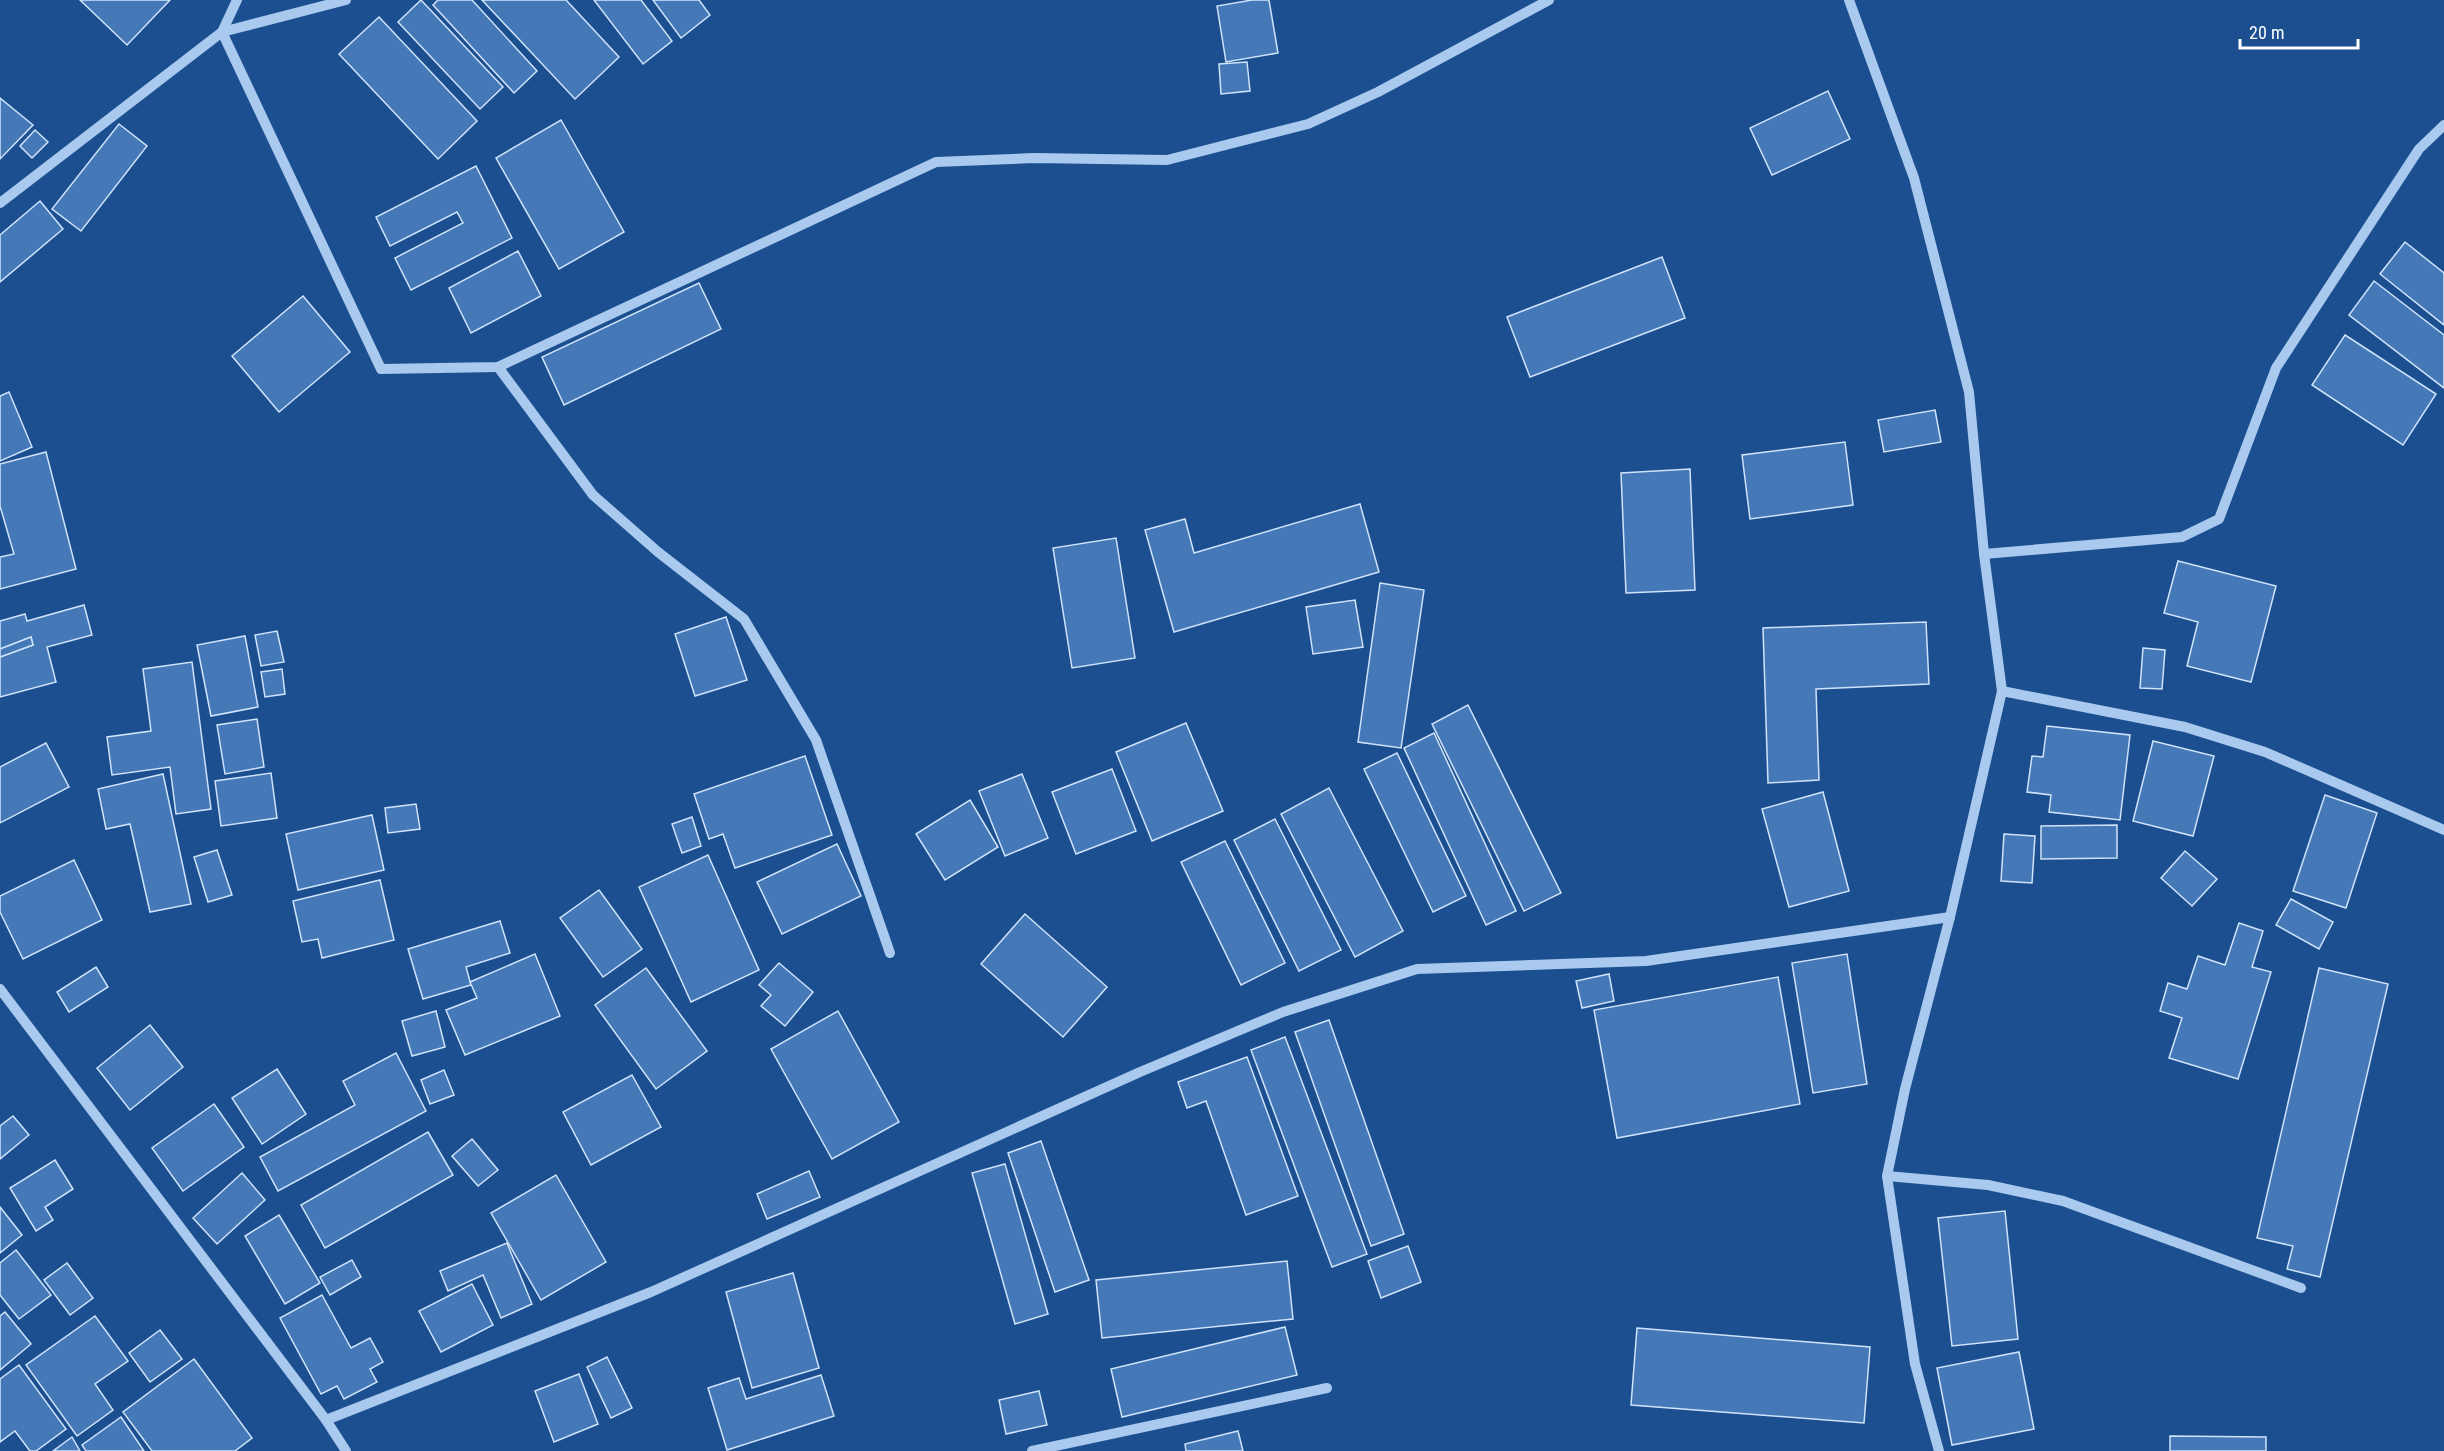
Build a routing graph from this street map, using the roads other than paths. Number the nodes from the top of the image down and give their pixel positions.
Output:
1 (237, 0) edge
2 (346, 0) edge
3 (1550, 0) edge
4 (1849, 0) edge
5 (222, 32) junction
6 (2444, 125) edge
7 (0, 203) edge
8 (498, 367) junction
9 (1984, 554) junction
10 (2002, 691) junction
11 (2444, 830) edge
12 (1950, 917) junction
13 (890, 953) dead end
14 (0, 989) edge
15 (1887, 1176) junction
16 (2301, 1288) dead end
17 (1327, 1388) dead end
18 (326, 1420) junction
19 (346, 1451) edge
20 (1032, 1451) edge
21 (1939, 1451) edge

1 - 5 street
2 - 5 street
3 - 8 street
4 - 9 street
5 - 7 street
5 - 8 street
6 - 9 street
8 - 13 street
9 - 10 street
10 - 11 street
10 - 12 street
12 - 15 street
12 - 18 street
14 - 18 street
15 - 16 street
15 - 21 street
17 - 20 street
18 - 19 street

